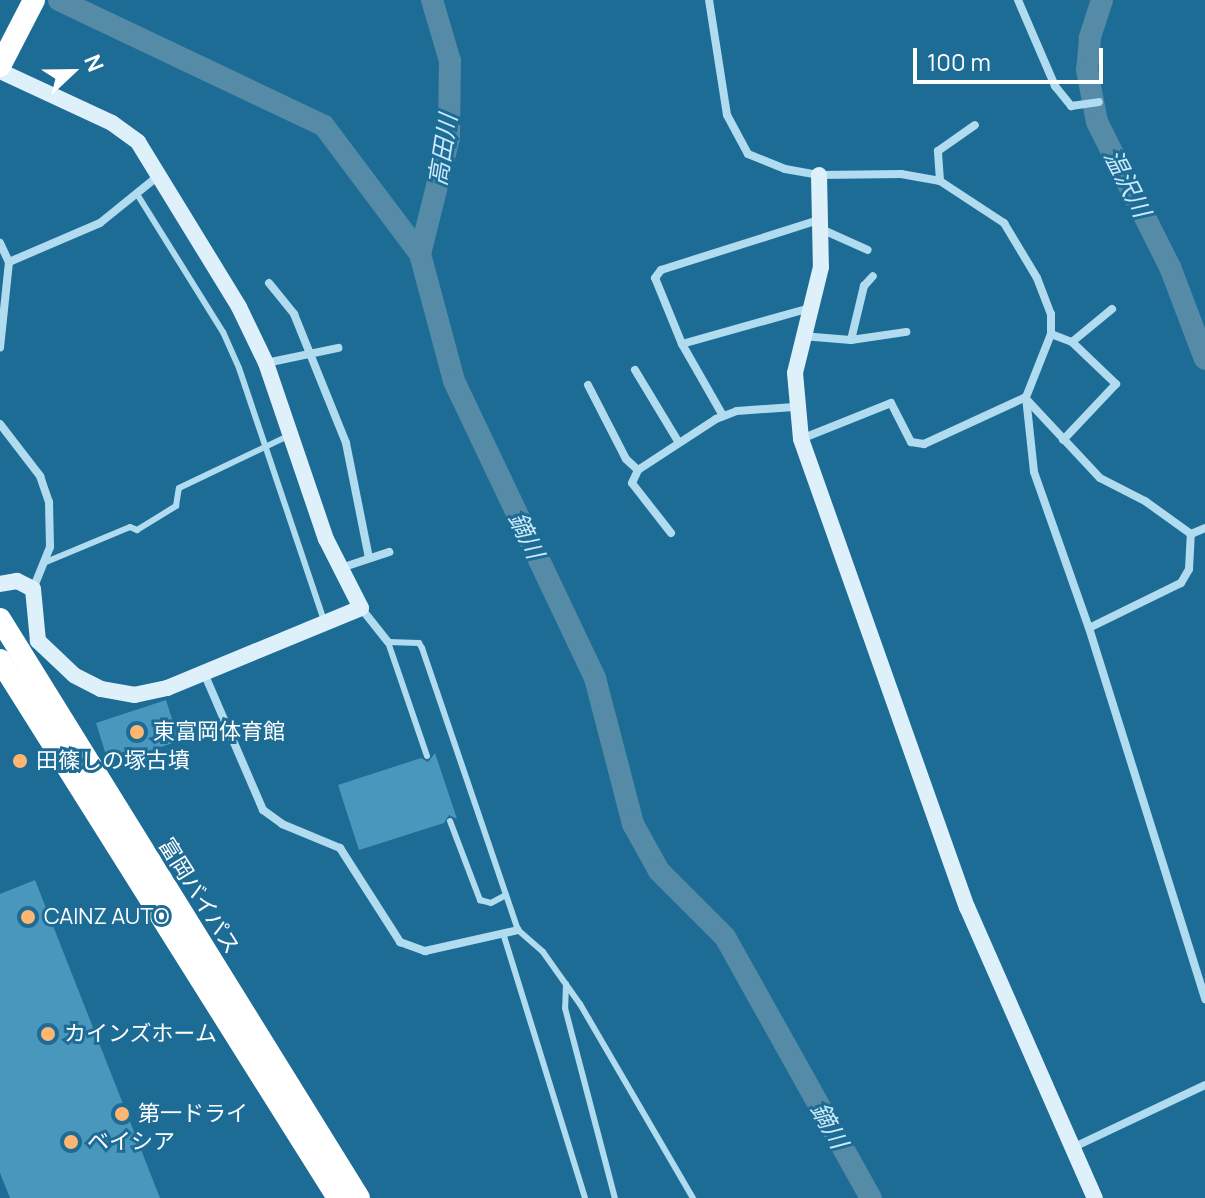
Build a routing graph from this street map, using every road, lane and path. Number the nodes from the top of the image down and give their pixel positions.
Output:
1 (18, 0) edge
2 (34, 0) edge
3 (709, 0) edge
4 (1018, 0) edge
5 (0, 36) edge
6 (0, 68) edge
7 (1099, 102) dead end
8 (975, 125) dead end
9 (819, 175) junction
10 (159, 176) junction
11 (940, 181) junction
12 (137, 194) junction
13 (820, 224) junction
14 (0, 243) edge
15 (868, 250) dead end
16 (9, 262) junction
17 (873, 276) dead end
18 (269, 283) dead end
19 (810, 308) junction
20 (1112, 309) dead end
21 (906, 332) dead end
22 (1051, 334) junction
23 (801, 336) junction
24 (851, 340) junction
25 (1072, 342) junction
26 (682, 344) junction
27 (0, 348) edge
28 (338, 348) dead end
29 (310, 354) junction
30 (266, 363) junction
31 (635, 370) dead end
32 (588, 385) dead end
33 (1026, 397) junction
34 (794, 407) junction
35 (723, 416) junction
36 (0, 424) edge
37 (291, 434) junction
38 (801, 439) junction
39 (1063, 440) junction
40 (679, 443) junction
41 (265, 445) junction
42 (638, 470) junction
43 (1205, 528) edge
44 (671, 533) dead end
45 (1191, 534) junction
46 (389, 552) dead end
47 (369, 558) junction
48 (46, 562) junction
49 (340, 568) junction
50 (0, 584) edge
51 (33, 589) junction
52 (361, 608) junction
53 (0, 619) edge
54 (325, 623) junction
55 (1089, 628) junction
56 (388, 642) junction
57 (0, 660) edge
58 (204, 672) junction
59 (427, 756) dead end
60 (450, 821) dead end
61 (506, 895) junction
62 (518, 930) junction
63 (503, 933) junction
64 (566, 984) junction
65 (1205, 999) edge
66 (1205, 1085) edge
67 (1071, 1148) junction
68 (338, 1198) edge
69 (359, 1198) edge
70 (585, 1198) edge
71 (615, 1198) edge
72 (693, 1198) edge
73 (1095, 1198) edge

1 - 5 highway
2 - 6 highway
3 - 9 street
4 - 7 street
6 - 10 street
8 - 11 street
9 - 11 street
9 - 13 street
10 - 12 street
10 - 30 street
11 - 22 street
12 - 16 street
12 - 41 lane
13 - 15 street
13 - 19 street
13 - 26 street
14 - 16 street
16 - 27 street
17 - 24 street
18 - 29 street
19 - 23 street
19 - 26 street
20 - 25 street
21 - 24 street
22 - 25 street
22 - 33 street
23 - 24 street
23 - 34 street
25 - 39 street
26 - 35 street
28 - 29 street
29 - 30 street
29 - 47 street
30 - 37 street
31 - 40 street
32 - 42 street
33 - 38 street
33 - 39 street
33 - 55 street
34 - 35 street
34 - 38 street
35 - 40 street
36 - 48 street
37 - 41 lane
37 - 49 street
38 - 67 street
39 - 45 street
40 - 42 street
41 - 48 lane
41 - 54 lane
42 - 44 street
43 - 45 street
45 - 55 street
46 - 47 street
47 - 49 street
48 - 51 street
49 - 52 street
50 - 51 street
51 - 58 street
52 - 54 street
52 - 56 street
53 - 69 highway, 富岡バイパス
54 - 58 street
55 - 65 street
56 - 59 lane
56 - 61 lane
57 - 68 highway, 富岡バイパス
58 - 63 street
60 - 61 lane
61 - 62 lane
62 - 63 street
62 - 64 lane
63 - 70 lane
64 - 71 lane
64 - 72 lane
66 - 67 street
67 - 73 street

